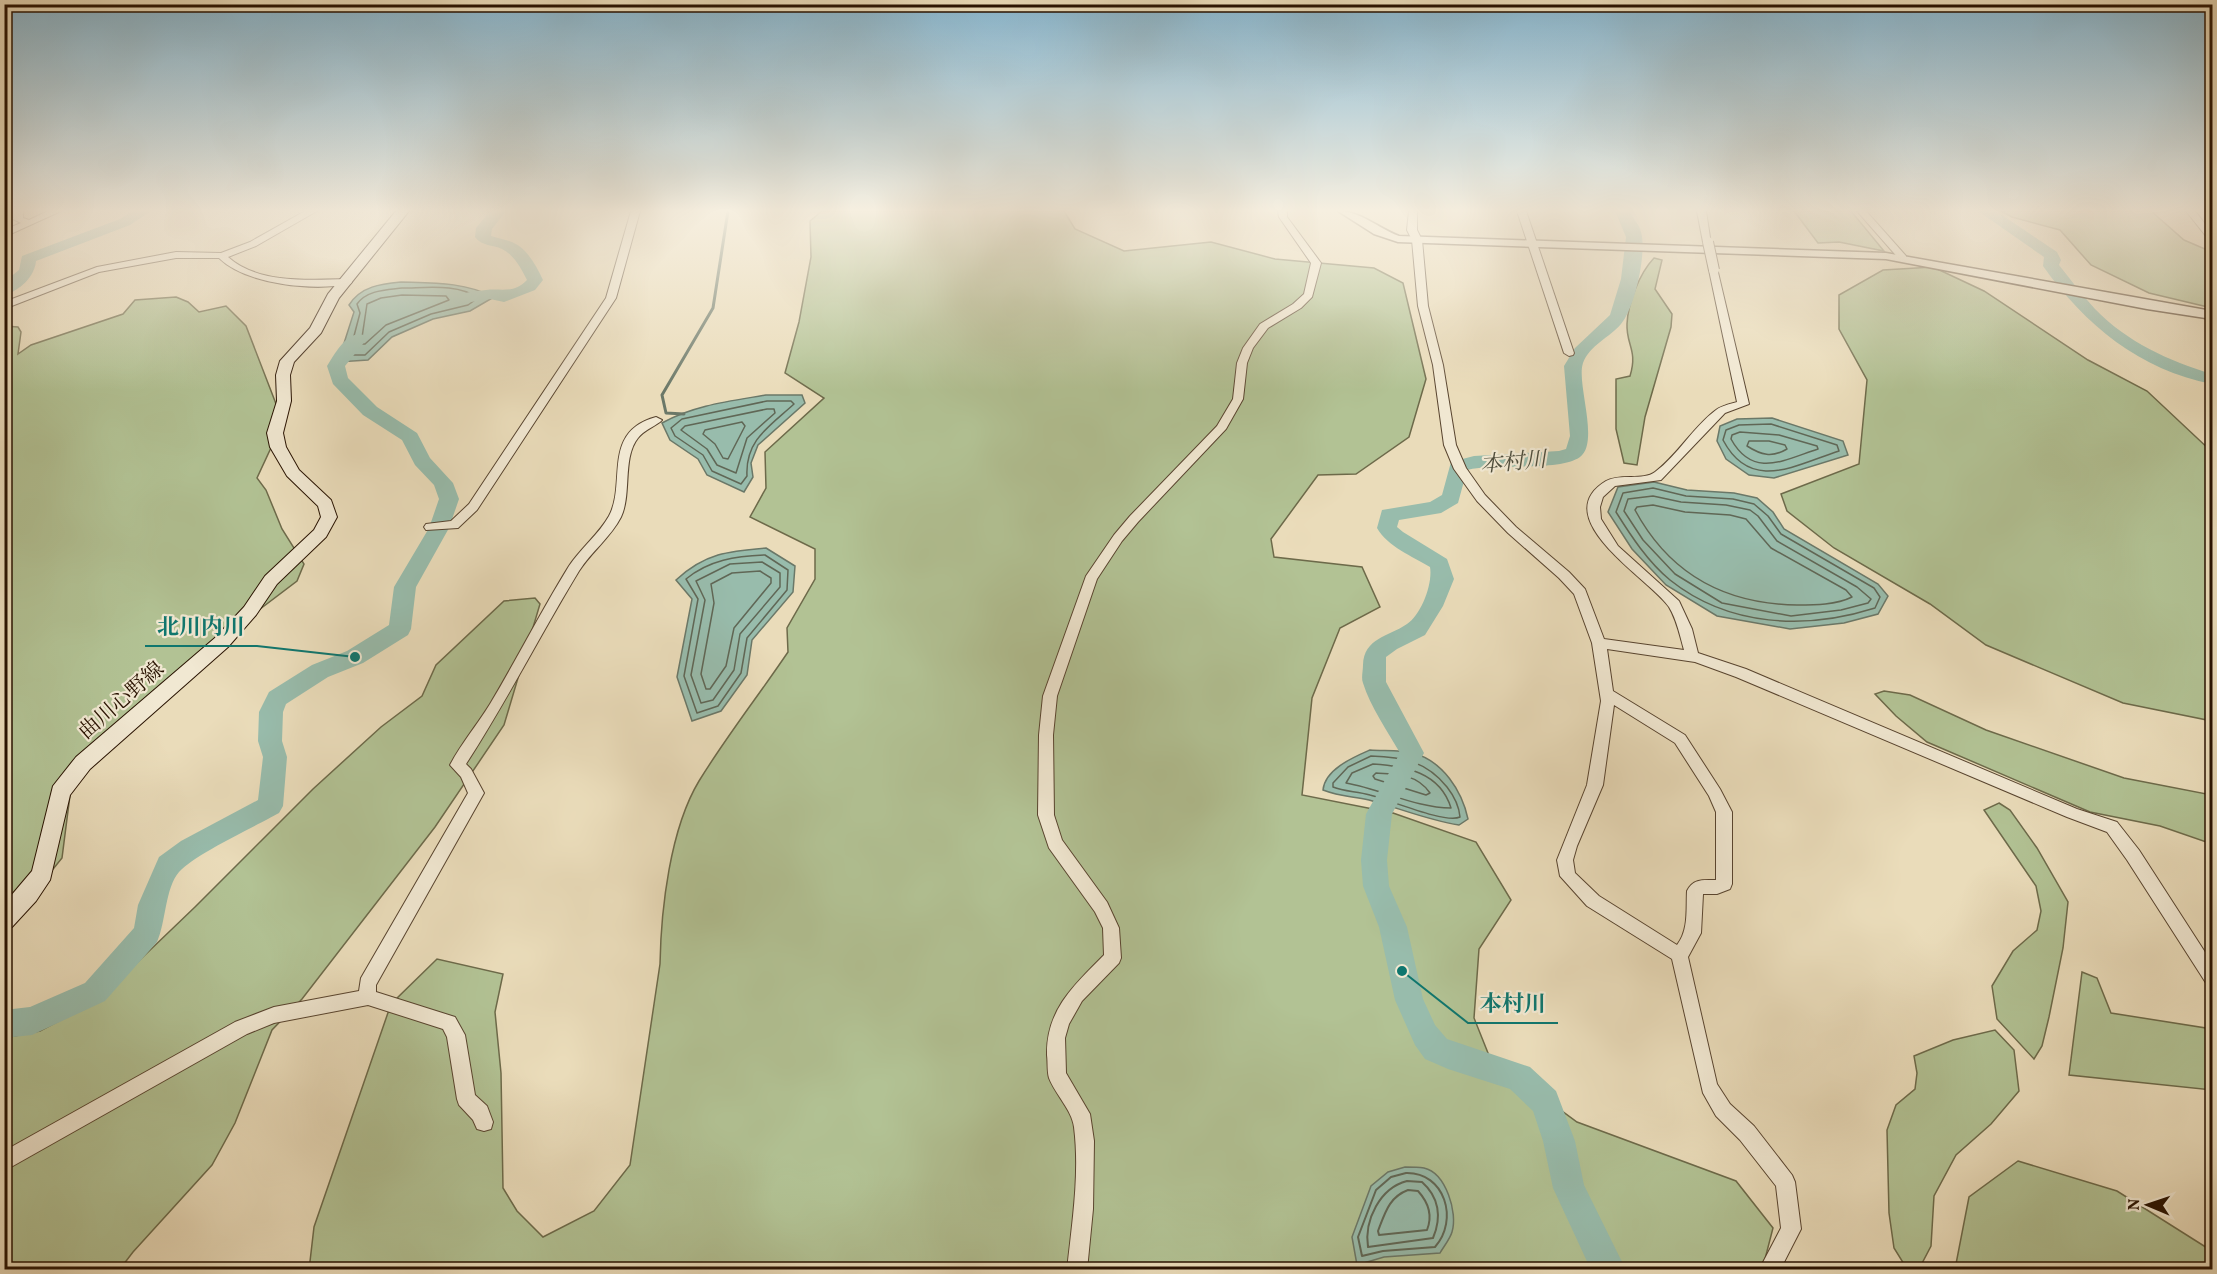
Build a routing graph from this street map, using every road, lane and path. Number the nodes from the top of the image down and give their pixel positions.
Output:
1 (96, 270) edge
2 (242, 270) edge
3 (355, 270) edge
4 (619, 270) edge
5 (1314, 270) edge
6 (1420, 270) edge
7 (1542, 270) edge
8 (1714, 270) edge
9 (1968, 270) edge
10 (346, 282) junction
11 (43, 290) junction
12 (4, 300) edge
13 (4, 306) edge
14 (2212, 315) edge
15 (1569, 353) dead end
16 (656, 420) dead end
17 (430, 527) dead end
18 (1599, 643) junction
19 (1692, 656) junction
20 (1606, 693) junction
21 (4, 920) edge
22 (1679, 956) junction
23 (2212, 977) edge
24 (368, 997) junction
25 (484, 1122) dead end
26 (4, 1162) edge
27 (1077, 1269) edge
28 (1769, 1269) edge

1 - 11 street
2 - 10 street
3 - 10 main road, 曲川心野線
4 - 17 street
5 - 27 street
6 - 18 street
7 - 15 street
8 - 19 street, bridge
9 - 14 street
10 - 21 main road, 曲川心野線
11 - 12 street
11 - 13 street
16 - 24 street
18 - 19 street
18 - 20 street
19 - 23 street
20 - 22 street
20 - 22 street
22 - 28 street
24 - 25 street
24 - 26 street

